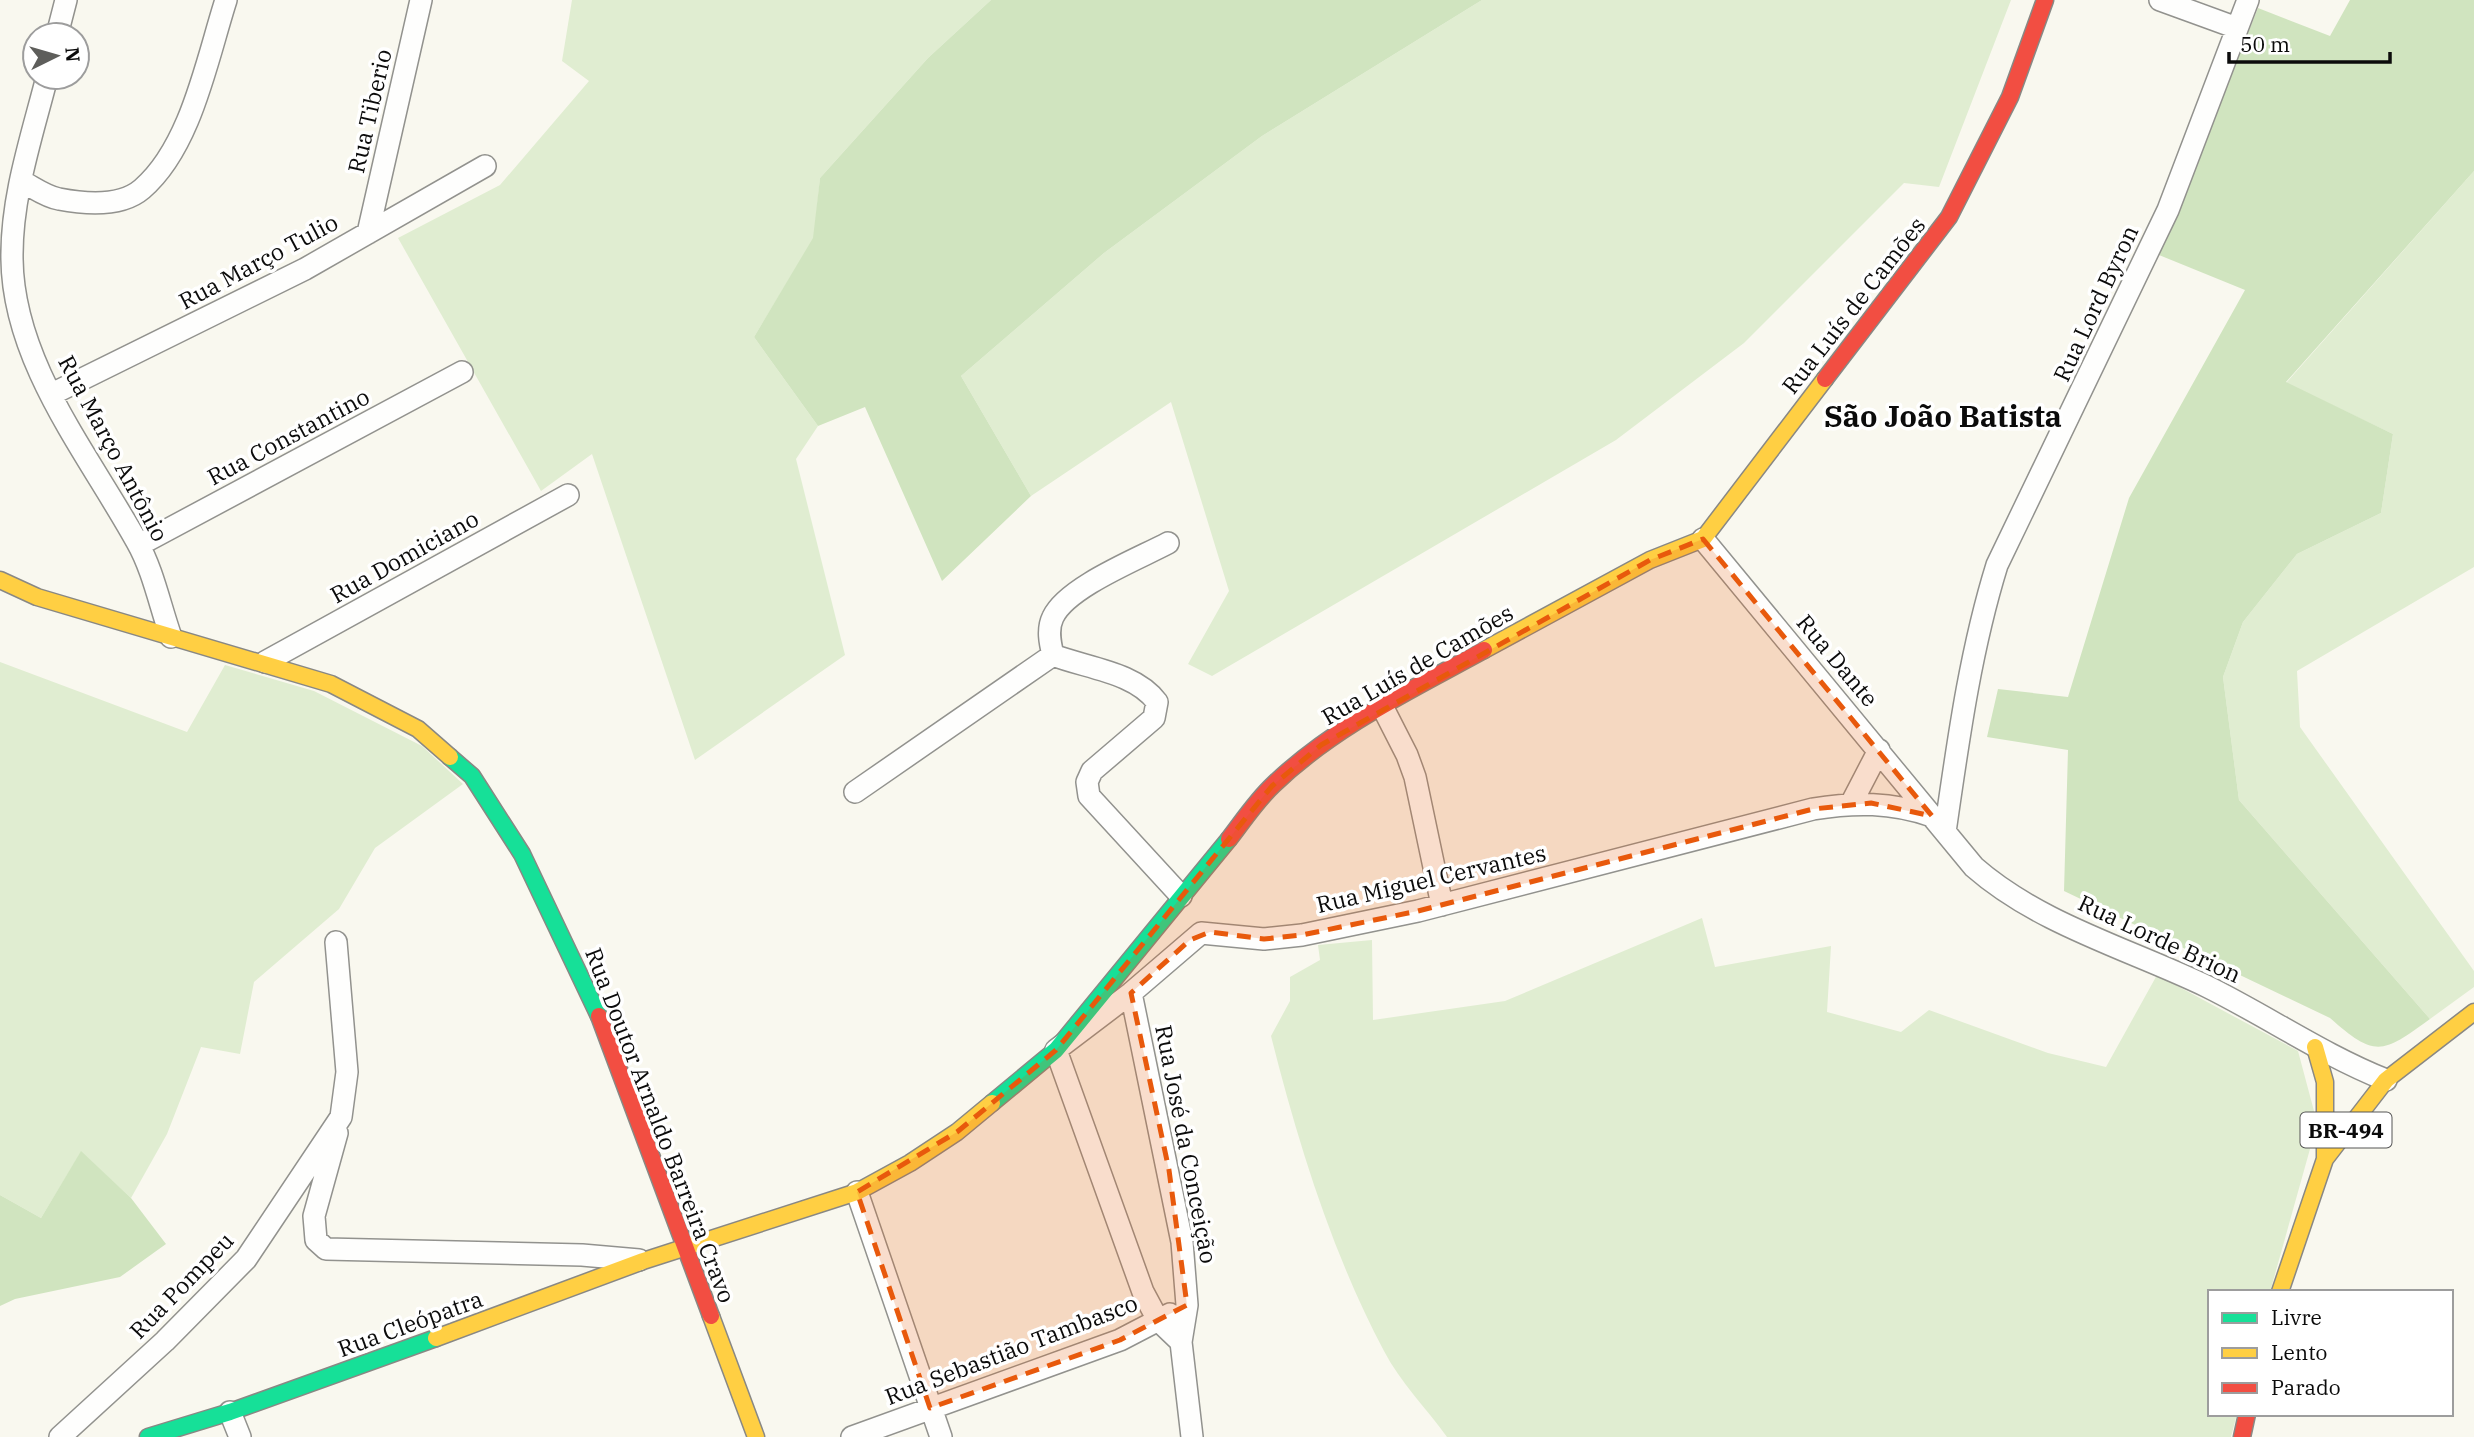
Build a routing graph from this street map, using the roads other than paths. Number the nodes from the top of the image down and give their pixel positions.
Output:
1 (66, 0) edge
2 (226, 0) edge
3 (421, 0) edge
4 (2045, 0) edge
5 (2160, 0) edge
6 (2248, 0) edge
7 (61, 21) edge
8 (2237, 29) junction
9 (44, 91) edge
10 (485, 166) dead end
11 (21, 181) junction
12 (368, 233) junction
13 (462, 372) dead end
14 (51, 394) junction
15 (568, 495) dead end
16 (1703, 539) junction
17 (1168, 543) dead end
18 (139, 545) junction
19 (0, 580) edge
20 (171, 637) junction
21 (1053, 655) junction
22 (265, 662) junction
23 (1382, 706) junction
24 (1879, 750) junction
25 (855, 792) dead end
26 (1852, 803) junction
27 (1938, 824) junction
28 (1181, 896) junction
29 (1442, 905) junction
30 (336, 942) dead end
31 (1131, 993) junction
32 (2474, 1012) edge
33 (2315, 1048) junction
34 (1056, 1050) junction
35 (2386, 1080) junction
36 (341, 1117) junction
37 (2325, 1159) junction
38 (857, 1192) junction
39 (686, 1249) junction
40 (542, 1254) junction
41 (643, 1261) junction
42 (581, 1286) junction
43 (2281, 1290) edge
44 (1186, 1305) junction
45 (1158, 1320) junction
46 (1181, 1342) junction
47 (930, 1408) junction
48 (230, 1412) junction
49 (2247, 1416) edge
50 (60, 1437) edge
51 (148, 1437) edge
52 (240, 1437) edge
53 (756, 1437) edge
54 (852, 1437) edge
55 (941, 1437) edge
56 (1192, 1437) edge
57 (2242, 1437) edge

1 - 7 street
2 - 11 street
3 - 12 street, Rua Tiberio
4 - 16 main road, Rua Luís de Camões
5 - 8 street
6 - 8 street, Rua Lord Byron
8 - 27 street, Rua Lord Byron
9 - 11 street, Rua Março Antônio
10 - 12 street, Rua Março Tulio
11 - 14 street, Rua Março Antônio
12 - 14 street, Rua Março Tulio
13 - 18 street, Rua Constantino
14 - 18 street, Rua Março Antônio
15 - 22 street, Rua Domiciano
16 - 23 main road, Rua Luís de Camões
16 - 24 street, Rua Dante
17 - 21 street
18 - 20 street, Rua Março Antônio
19 - 20 main road, Rua Doutor Arnaldo Barreira Cravo
20 - 22 main road, Rua Doutor Arnaldo Barreira Cravo
21 - 25 street
21 - 28 street
22 - 39 main road, Rua Doutor Arnaldo Barreira Cravo
23 - 28 main road, Rua Luís de Camões
23 - 29 street
24 - 26 street
24 - 27 street, Rua Dante
26 - 27 street, Rua Miguel Cervantes
26 - 29 street, Rua Miguel Cervantes
27 - 33 street, Rua Lorde Brion
28 - 34 main road, Rua Luís de Camões
29 - 31 street, Rua Miguel Cervantes
30 - 36 street, Rua Pompeu
31 - 34 street, Rua Miguel Cervantes
31 - 44 street, Rua José da Conceição
32 - 35 main road, BR-494
33 - 35 street, Rua Lorde Brion
33 - 37 main road
34 - 38 main road, Rua Luís de Camões
34 - 45 street
35 - 37 main road, BR-494
36 - 40 street, Rua Pompeu
36 - 50 street, Rua Pompeu
37 - 43 main road, BR-494
38 - 39 main road, Rua Luís de Camões
38 - 47 street
39 - 41 main road, Rua Cleópatra
39 - 53 main road, Rua Doutor Arnaldo Barreira Cravo
40 - 41 street, Rua Pompeu
40 - 42 street
41 - 42 main road, Rua Cleópatra
42 - 48 main road, Rua Cleópatra
44 - 45 street, Rua Sebastião Tambasco
44 - 46 street, Rua José da Conceição
45 - 46 street
45 - 47 street, Rua Sebastião Tambasco
46 - 56 street, Rua José da Conceição
47 - 54 street, Rua Sebastião Tambasco
47 - 55 street
48 - 51 main road, Rua Cleópatra
48 - 52 street
49 - 57 main road

